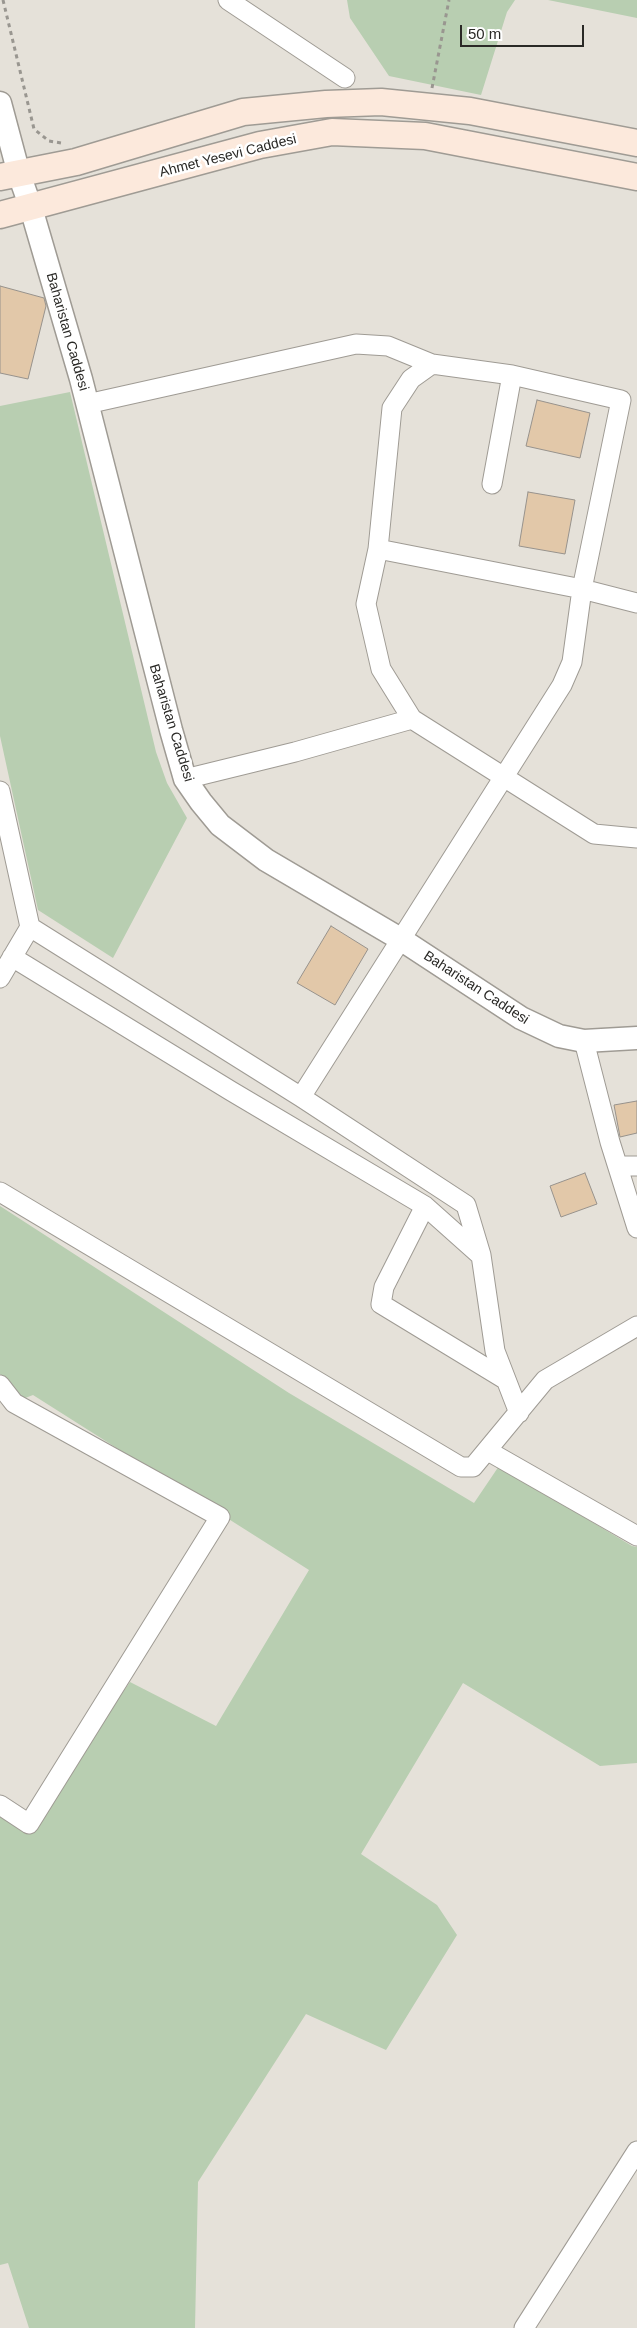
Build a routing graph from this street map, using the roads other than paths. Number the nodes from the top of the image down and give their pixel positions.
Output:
1 (228, 0) edge
2 (345, 78) dead end
3 (0, 103) edge
4 (637, 143) edge
5 (9, 176) edge
6 (637, 177) edge
7 (31, 208) junction
8 (0, 215) edge
9 (432, 364) junction
10 (512, 375) junction
11 (629, 401) edge
12 (87, 404) junction
13 (492, 484) dead end
14 (378, 550) junction
15 (582, 589) junction
16 (637, 603) edge
17 (412, 719) junction
18 (505, 777) junction
19 (185, 779) junction
20 (0, 792) edge
21 (637, 838) edge
22 (30, 927) junction
23 (402, 940) junction
24 (12, 957) junction
25 (0, 978) edge
26 (637, 1038) edge
27 (584, 1041) junction
28 (301, 1097) junction
29 (618, 1166) junction
30 (637, 1166) edge
31 (0, 1192) edge
32 (425, 1206) junction
33 (637, 1228) edge
34 (481, 1255) junction
35 (637, 1326) edge
36 (506, 1380) junction
37 (0, 1385) edge
38 (519, 1413) junction
39 (488, 1451) junction
40 (637, 1536) edge
41 (0, 1806) edge
42 (637, 2151) edge
43 (524, 2328) edge

1 - 2 street
3 - 5 street, Baharistan Caddesi
4 - 5 main road
5 - 7 street, Baharistan Caddesi
6 - 7 main road, Ahmet Yesevi Caddesi
7 - 8 main road, Ahmet Yesevi Caddesi
7 - 12 street, Baharistan Caddesi
9 - 10 street
9 - 12 street
9 - 14 street
10 - 11 street
10 - 13 street
11 - 15 street
12 - 19 street, Baharistan Caddesi
14 - 15 street
14 - 17 street
15 - 16 street
15 - 18 street
17 - 18 street
17 - 19 street
18 - 21 street
18 - 23 street
19 - 23 street, Baharistan Caddesi
20 - 22 street
22 - 24 street
22 - 28 street
23 - 27 street, Baharistan Caddesi
23 - 28 street
24 - 25 street
24 - 32 street
26 - 27 street, Baharistan Caddesi
27 - 29 street
28 - 34 street
29 - 30 street
29 - 33 street
31 - 39 street
32 - 34 street
32 - 36 street
34 - 36 street
35 - 38 street
36 - 38 street
37 - 41 street
38 - 39 street
39 - 40 street
42 - 43 street

